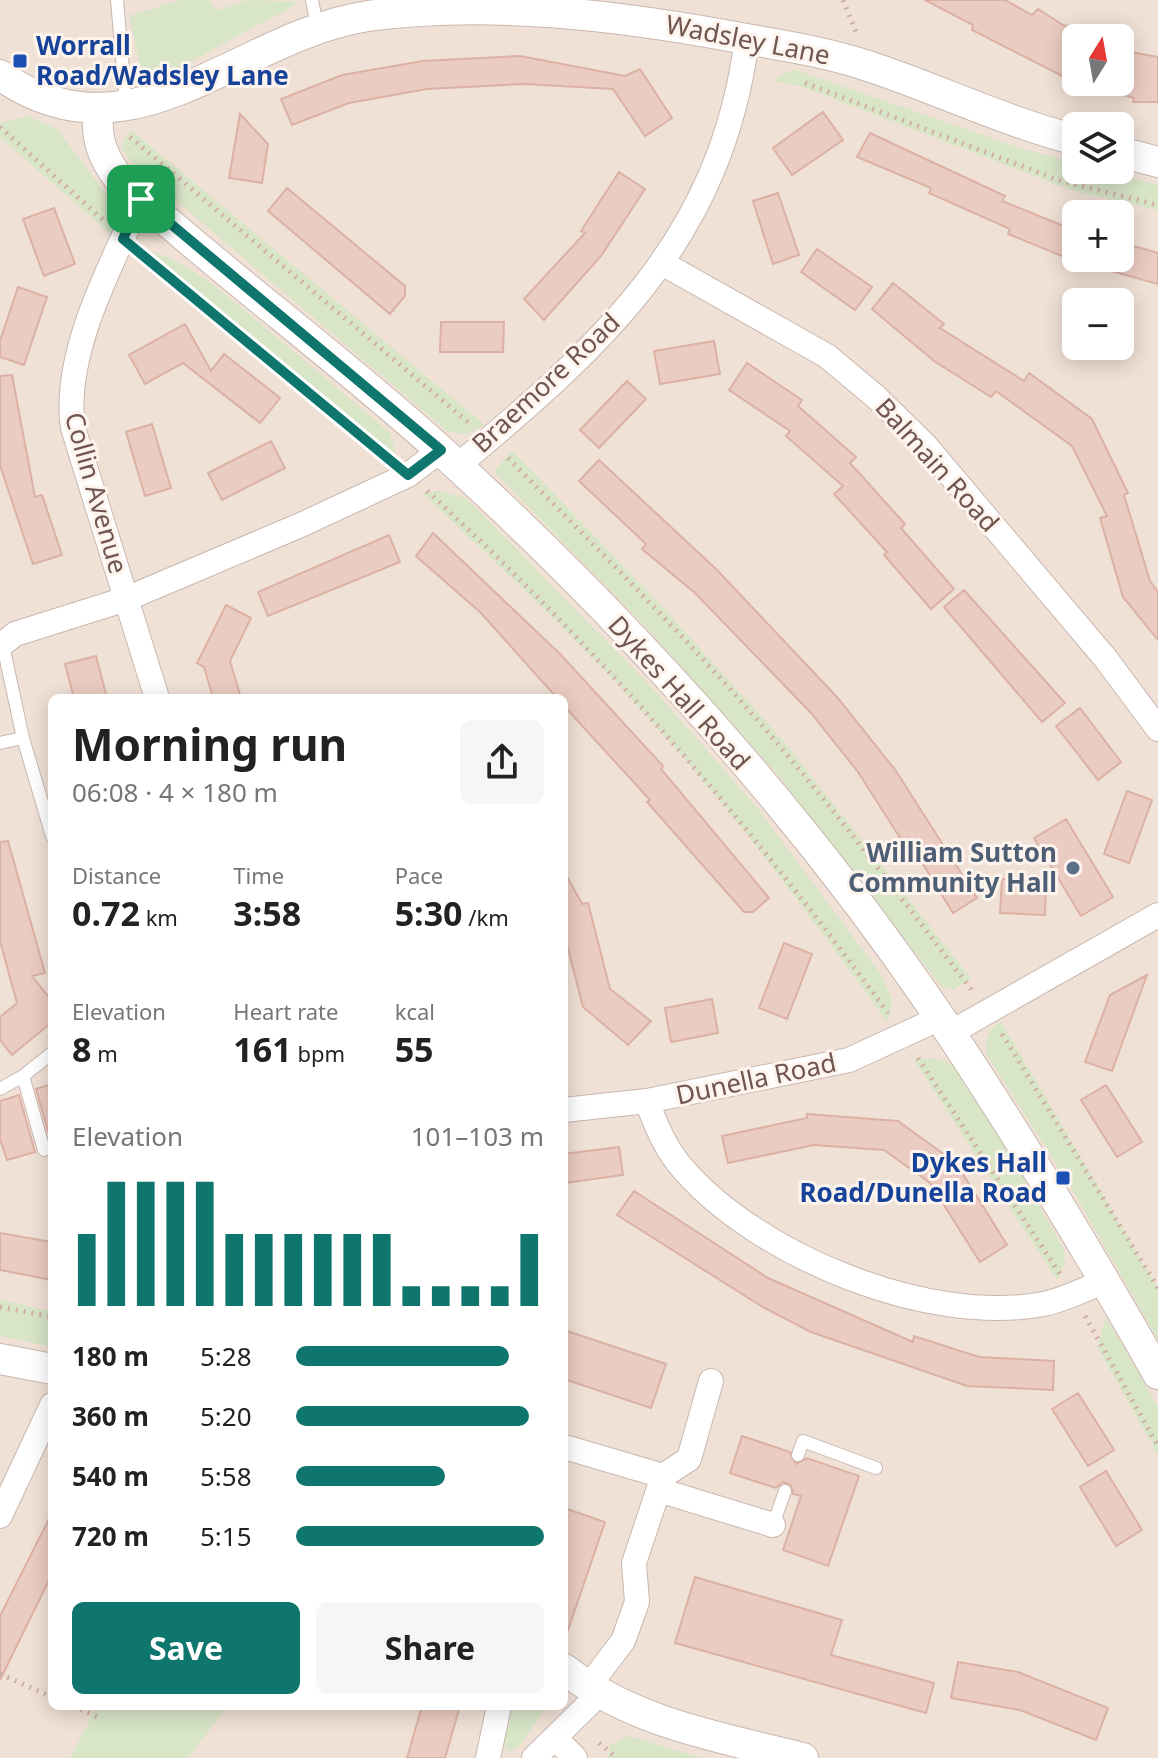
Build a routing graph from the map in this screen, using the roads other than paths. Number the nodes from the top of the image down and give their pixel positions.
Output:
1 (117, 0) edge
2 (314, 13) edge
3 (747, 39) junction
4 (0, 75) edge
5 (112, 108) junction
6 (1062, 137) edge
7 (1134, 156) edge
8 (1158, 162) edge
9 (141, 199) junction
10 (662, 263) junction
11 (448, 458) junction
12 (126, 599) junction
13 (5, 642) joint
14 (156, 694) edge
15 (1158, 729) edge
16 (23, 738) junction
17 (0, 743) edge
18 (48, 822) edge
19 (1158, 915) edge
20 (945, 1026) junction
21 (48, 1056) edge
22 (23, 1076) junction
23 (0, 1089) edge
24 (647, 1101) junction
25 (568, 1110) edge
26 (44, 1150) dead end
27 (1105, 1281) junction
28 (0, 1359) edge
29 (48, 1368) edge
30 (1158, 1374) edge
31 (711, 1381) dead end
32 (48, 1414) edge
33 (568, 1448) dead end
34 (798, 1455) dead end
35 (876, 1468) dead end
36 (661, 1483) junction
37 (785, 1491) dead end
38 (0, 1516) edge
39 (773, 1525) joint
40 (583, 1684) edge
41 (498, 1710) edge
42 (556, 1739) junction
43 (488, 1758) edge
44 (534, 1758) edge
45 (575, 1758) edge
46 (803, 1758) edge

1 - 5 lane
2 - 3 street, Wadsley Lane
2 - 5 street, Wadsley Lane
3 - 6 street, Wadsley Lane
3 - 10 street, Braemore Road
4 - 5 street, Wadsley Lane
5 - 9 street, Dykes Hall Road
7 - 8 street
9 - 11 street, Dykes Hall Road
9 - 12 street, Collin Avenue
10 - 11 street, Braemore Road
10 - 15 street, Balmain Road
11 - 12 street, Braemore Road
11 - 20 street, Dykes Hall Road
12 - 13 street, Braemore Road
12 - 14 street, Collin Avenue
13 - 16 lane
16 - 17 lane
16 - 18 lane
19 - 20 street, Dunella Road
20 - 24 street, Dunella Road
20 - 27 street, Dykes Hall Road
21 - 22 lane
22 - 23 lane
22 - 26 lane
24 - 25 street, Dunella Road
24 - 27 street
27 - 30 street, Dykes Hall Road
28 - 29 street
31 - 36 street
32 - 38 street
33 - 36 street
34 - 35 lane
36 - 39 street
36 - 40 street
37 - 39 lane
40 - 42 street
40 - 46 street
41 - 43 street
42 - 44 street
42 - 45 street

